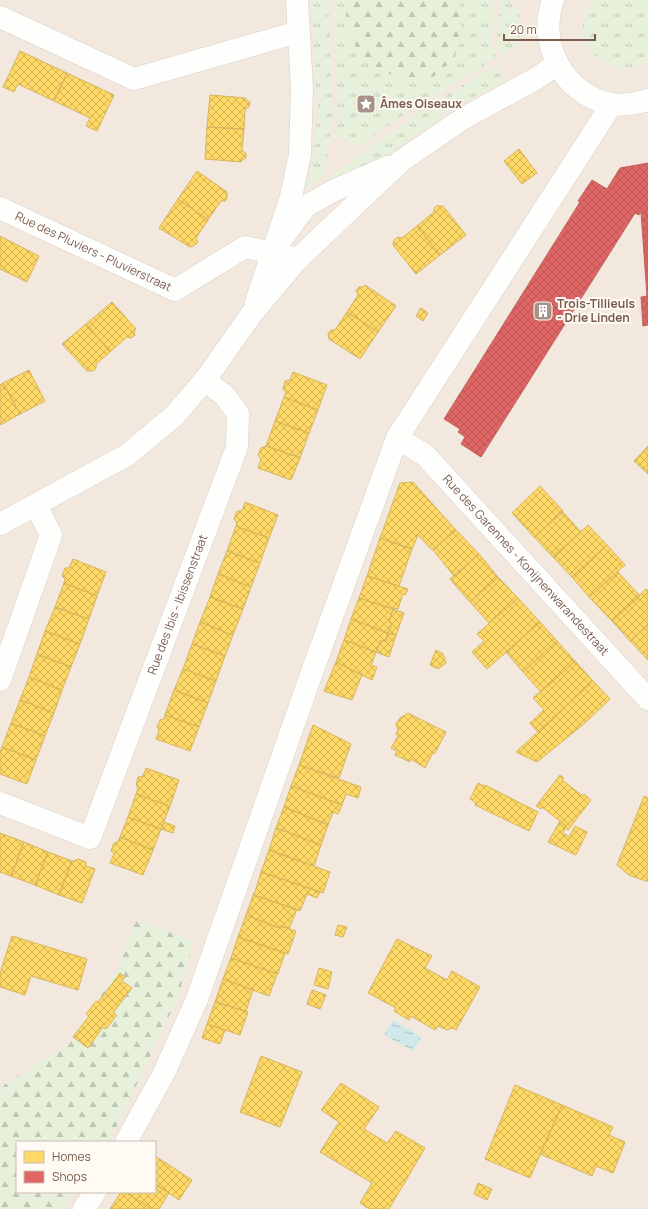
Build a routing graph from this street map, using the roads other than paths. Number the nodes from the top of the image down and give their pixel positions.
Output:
1 (297, 0) edge
2 (553, 0) edge
3 (0, 17) edge
4 (298, 32) junction
5 (557, 64) junction
6 (648, 100) edge
7 (612, 104) junction
8 (401, 161) junction
9 (0, 208) edge
10 (272, 252) junction
11 (298, 259) junction
12 (253, 312) junction
13 (205, 380) junction
14 (396, 438) junction
15 (36, 505) junction
16 (3, 516) edge
17 (0, 680) edge
18 (648, 699) edge
19 (0, 803) edge
20 (127, 1141) edge
21 (94, 1193) edge
22 (84, 1209) edge

1 - 4 street
2 - 5 street
3 - 4 street
4 - 10 street
5 - 7 street
5 - 8 street
6 - 7 street
7 - 14 street
8 - 10 street
8 - 11 street
9 - 10 street, Rue des Pluviers - Pluvierstraat
10 - 11 street
10 - 12 street
11 - 12 street
12 - 13 street
13 - 15 street
13 - 19 street, Rue des Ibis - Ibissenstraat
14 - 18 street, Rue des Garennes - Konijnenwarandestraat
14 - 20 street
15 - 16 street
15 - 17 street
21 - 22 street

